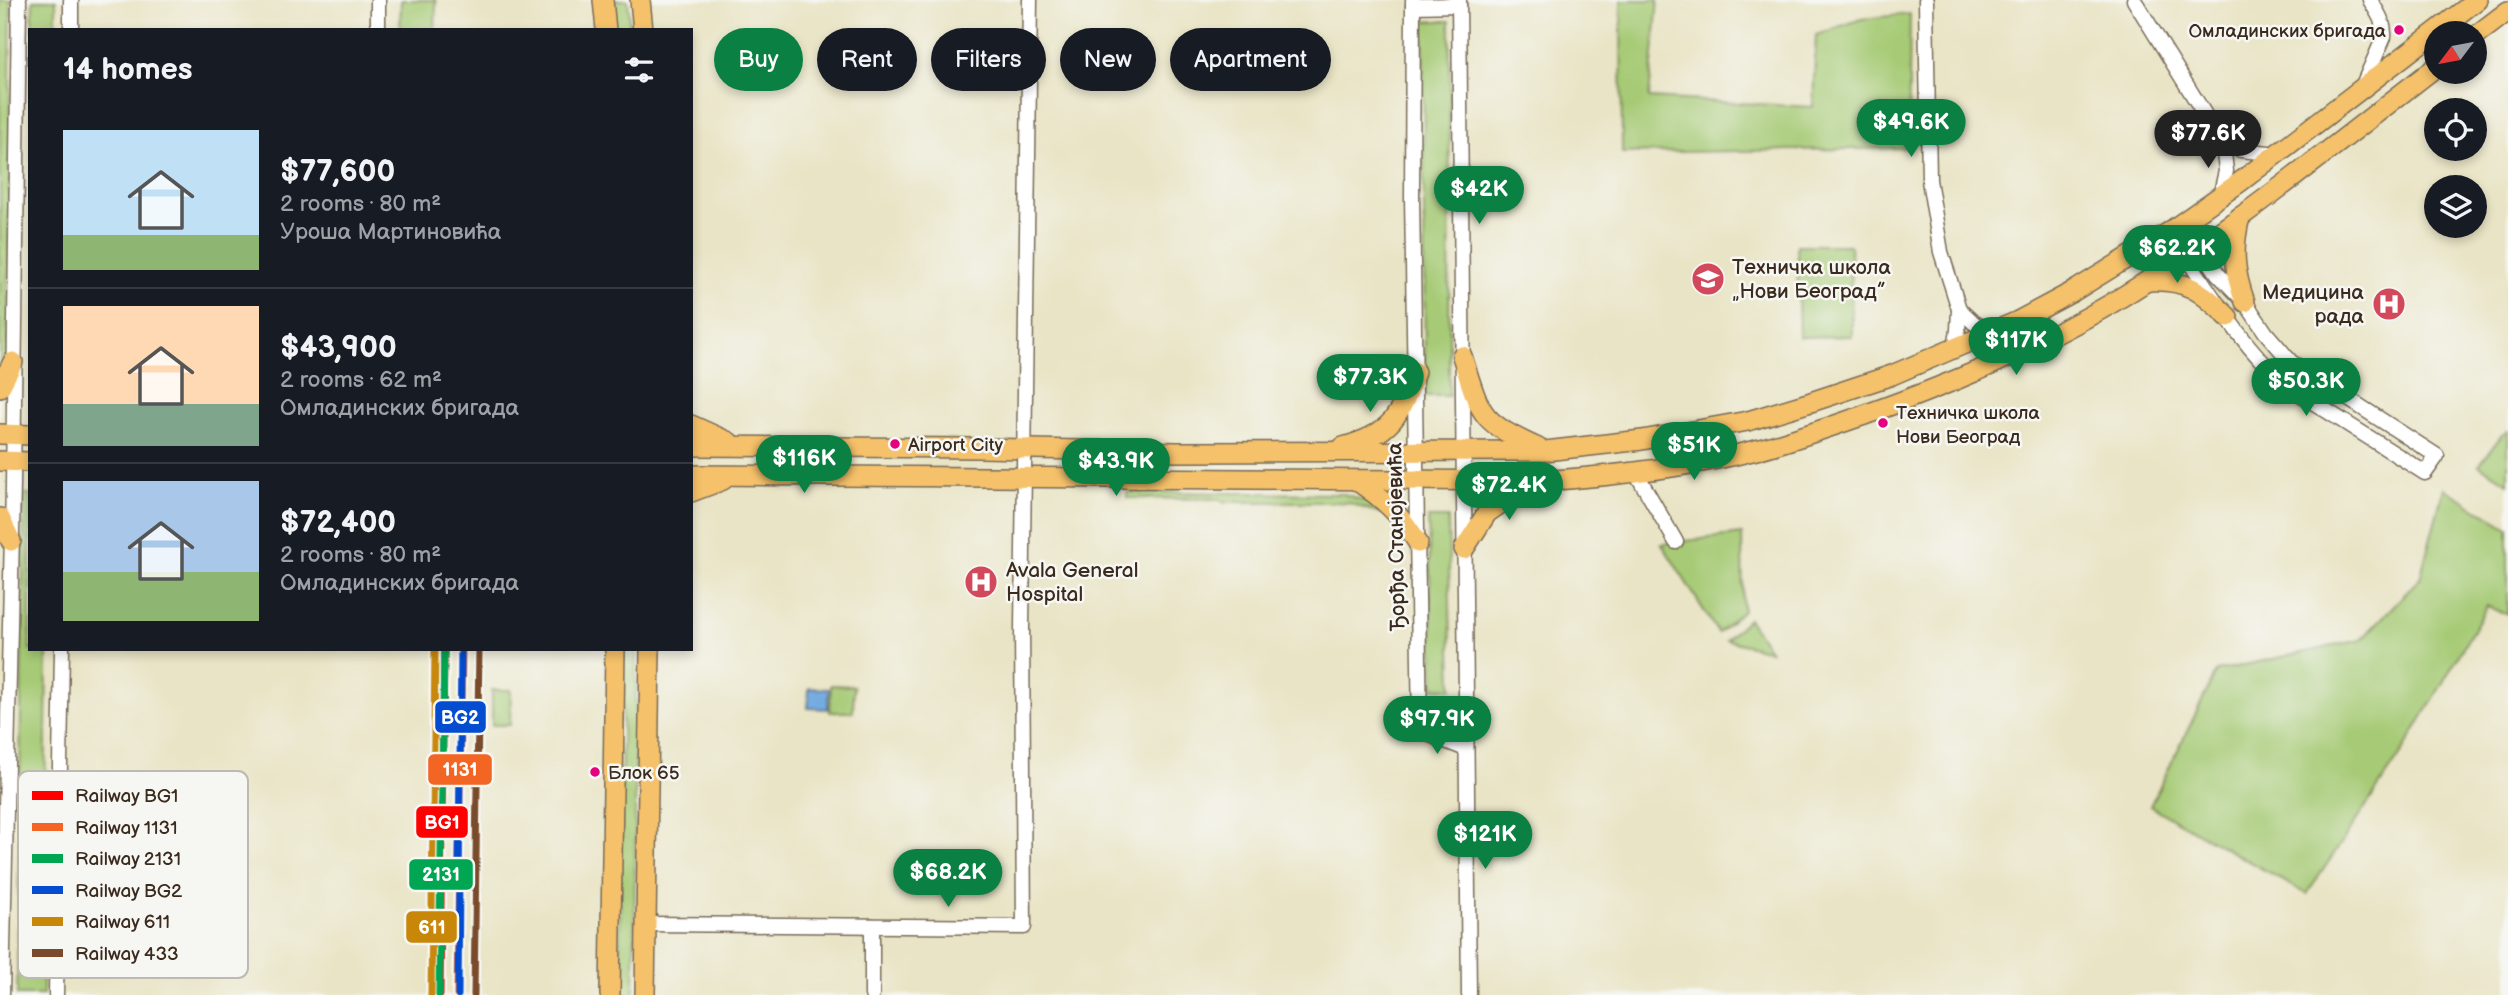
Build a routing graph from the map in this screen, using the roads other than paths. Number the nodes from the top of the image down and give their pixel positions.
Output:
1 (19, 0) edge
2 (71, 0) edge
3 (378, 0) edge
4 (603, 0) edge
5 (640, 0) edge
6 (1030, 0) edge
7 (1926, 0) edge
8 (2134, 0) edge
9 (2370, 0) edge
10 (2477, 0) edge
11 (1413, 3) edge
12 (1459, 3) edge
13 (2508, 11) edge
14 (2487, 27) edge
15 (71, 28) edge
16 (378, 28) edge
17 (606, 28) edge
18 (643, 28) edge
19 (2424, 76) edge
20 (2361, 88) junction
21 (2223, 144) junction
22 (2278, 154) junction
23 (2220, 197) junction
24 (2240, 217) junction
25 (2175, 227) junction
26 (2192, 251) junction
27 (2147, 281) junction
28 (2245, 302) junction
29 (1959, 309) junction
30 (2228, 317) junction
31 (1992, 333) junction
32 (1955, 349) junction
33 (1462, 356) junction
34 (13, 362) junction
35 (1415, 372) junction
36 (0, 387) edge
37 (693, 426) edge
38 (14, 434) edge
39 (693, 446) edge
40 (740, 447) junction
41 (1023, 450) junction
42 (1416, 452) junction
43 (1463, 452) junction
44 (1545, 452) junction
45 (1323, 453) junction
46 (14, 461) edge
47 (1635, 471) junction
48 (693, 475) edge
49 (739, 475) junction
50 (1023, 478) junction
51 (1357, 480) junction
52 (1416, 480) junction
53 (1464, 480) junction
54 (1542, 481) junction
55 (693, 491) edge
56 (0, 518) edge
57 (11, 541) junction
58 (1676, 542) dead end
59 (1418, 543) junction
60 (1464, 549) junction
61 (62, 651) edge
62 (615, 651) edge
63 (650, 651) edge
64 (1466, 749) junction
65 (60, 771) edge
66 (646, 924) junction
67 (872, 926) junction
68 (2, 995) edge
69 (610, 995) edge
70 (645, 995) edge
71 (872, 995) edge
72 (1469, 995) edge

1 - 34 street
2 - 15 street
3 - 16 street
4 - 17 main road
5 - 18 main road
6 - 41 street
7 - 29 street
8 - 21 street
9 - 20 street
10 - 20 main road
11 - 12 street
11 - 35 street, Ђорђа Станојевића
12 - 33 street
13 - 14 main road
19 - 24 main road
20 - 22 main road
21 - 22 street
21 - 23 street
22 - 23 main road
23 - 25 main road
24 - 26 main road
24 - 28 main road
25 - 26 street
25 - 31 main road
26 - 27 main road
26 - 28 street
26 - 30 street
27 - 30 main road
27 - 47 main road
28 - 30 street
29 - 31 street
29 - 32 street
31 - 32 main road
32 - 44 main road
33 - 43 street
33 - 44 main road
34 - 36 main road
34 - 38 street
35 - 42 street, Ђорђа Станојевића
35 - 45 main road
37 - 40 main road
38 - 46 street
39 - 40 main road
40 - 41 main road
41 - 45 main road
41 - 50 street
42 - 43 main road
42 - 45 main road
42 - 52 street, Ђорђа Станојевића
43 - 44 main road
43 - 53 street
46 - 57 street
47 - 54 main road
47 - 58 street
48 - 49 main road
49 - 50 main road
49 - 55 main road
50 - 51 main road
50 - 67 street
51 - 52 main road
51 - 59 main road
52 - 53 main road
52 - 59 street, Ђорђа Станојевића
53 - 54 main road
53 - 60 street
54 - 60 main road
56 - 57 main road
57 - 68 street
59 - 64 street, Ђорђа Станојевића
60 - 64 street
61 - 65 street
62 - 69 main road
63 - 66 main road
64 - 72 street
66 - 67 street
66 - 70 main road
67 - 71 street

